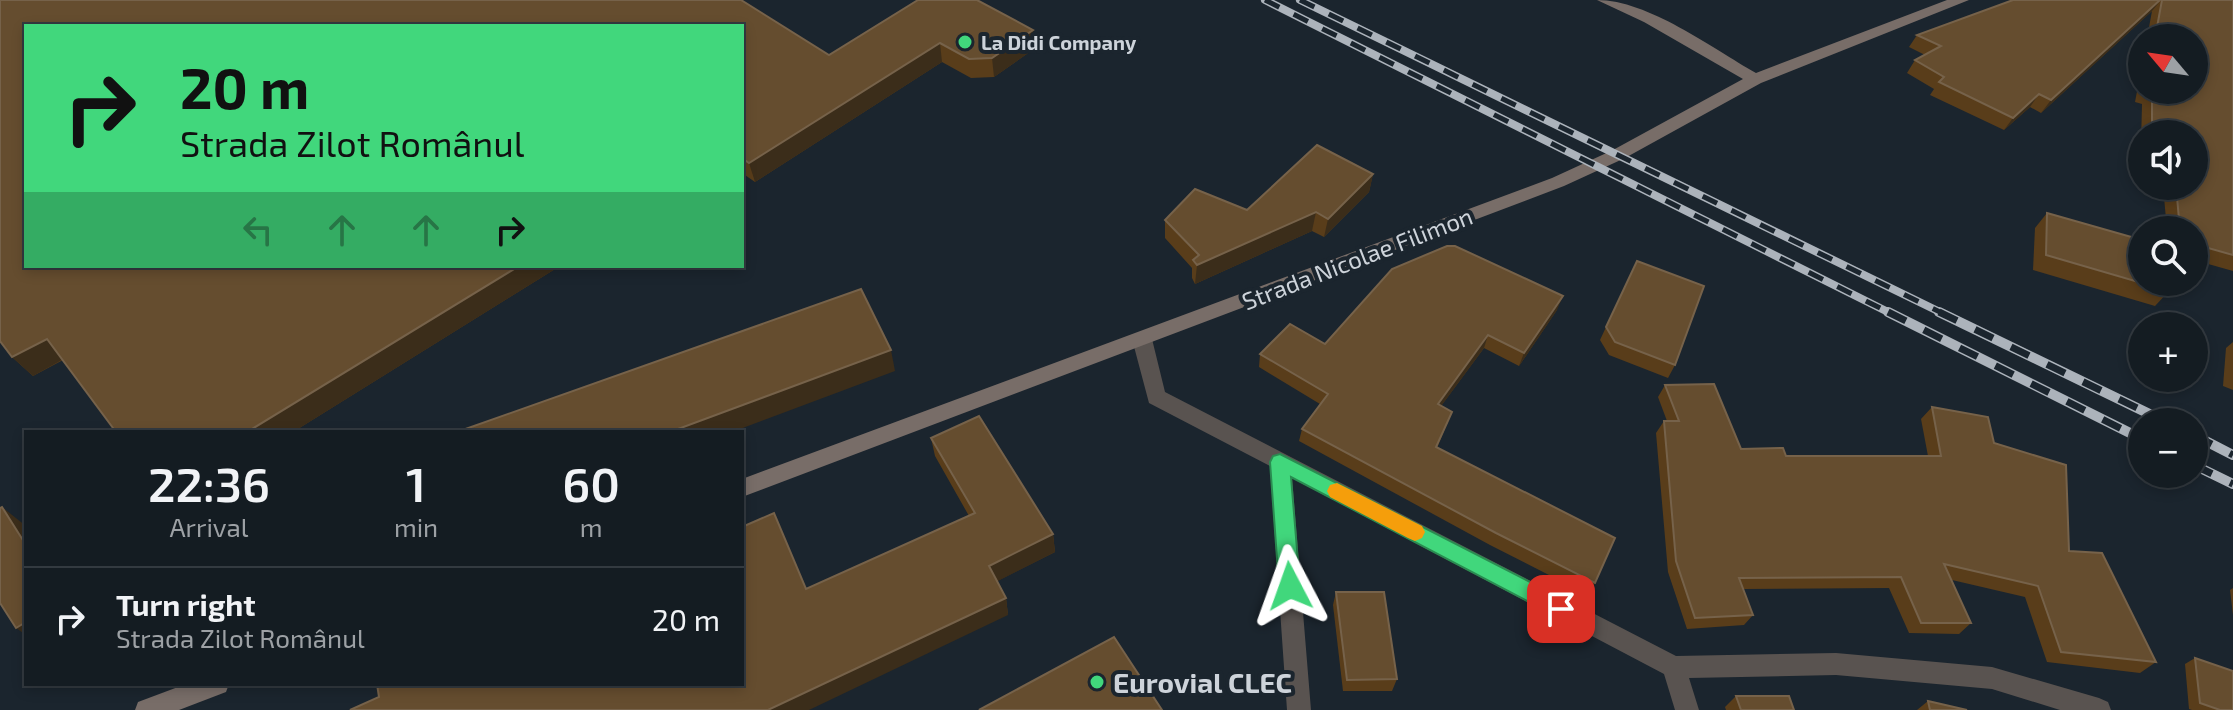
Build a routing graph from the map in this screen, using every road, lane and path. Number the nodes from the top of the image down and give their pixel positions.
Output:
1 (1605, 0) edge
2 (1961, 0) edge
3 (1755, 79) junction
4 (1142, 339) junction
5 (1280, 462) junction
6 (744, 487) edge
7 (1674, 667) junction
8 (212, 686) edge
9 (147, 710) edge
10 (1299, 710) edge
11 (1687, 710) edge
12 (2099, 710) edge

1 - 3 street
2 - 3 street, Strada Nicolae Filimon
3 - 4 street, Strada Nicolae Filimon
4 - 5 street
4 - 6 street, Strada Nicolae Filimon
5 - 7 street
5 - 10 street
7 - 11 street
7 - 12 street
8 - 9 street

